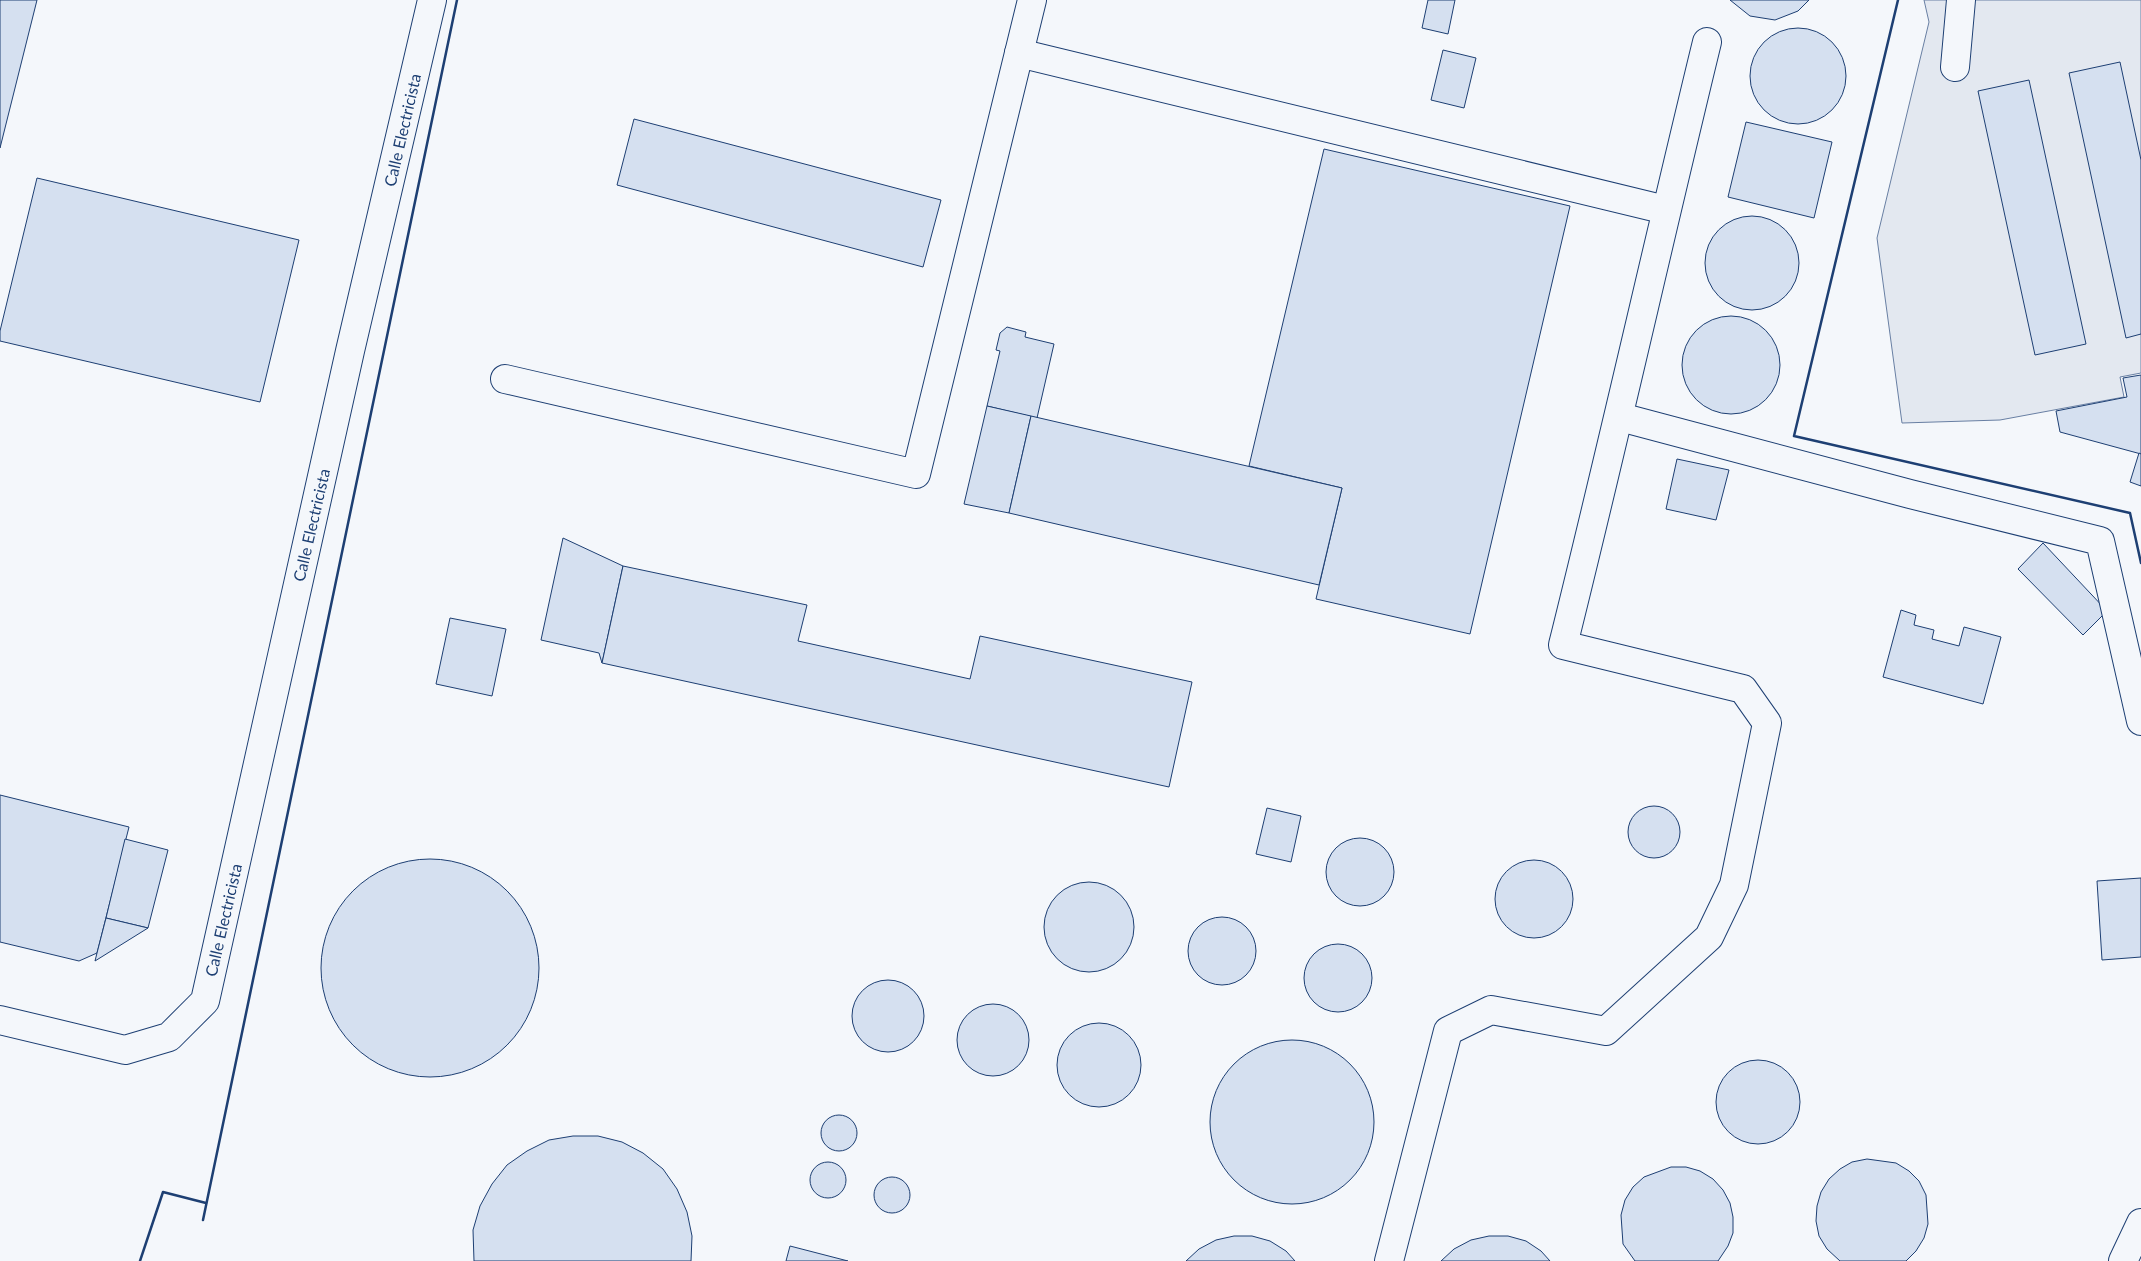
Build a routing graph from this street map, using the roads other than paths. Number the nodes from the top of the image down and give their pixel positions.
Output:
1 (432, 0) edge
2 (1032, 0) edge
3 (1961, 0) edge
4 (1707, 42) dead end
5 (1019, 53) junction
6 (1955, 67) dead end
7 (1666, 210) junction
8 (505, 379) dead end
9 (1620, 417) junction
10 (2141, 721) edge
11 (0, 1020) edge
12 (2141, 1223) edge
13 (1389, 1261) edge
14 (2123, 1261) edge

1 - 11 street, Calle Electricista
2 - 5 street
3 - 6 street
4 - 7 street
5 - 7 street
5 - 8 street
7 - 9 street
9 - 10 street
9 - 13 street
12 - 14 street

